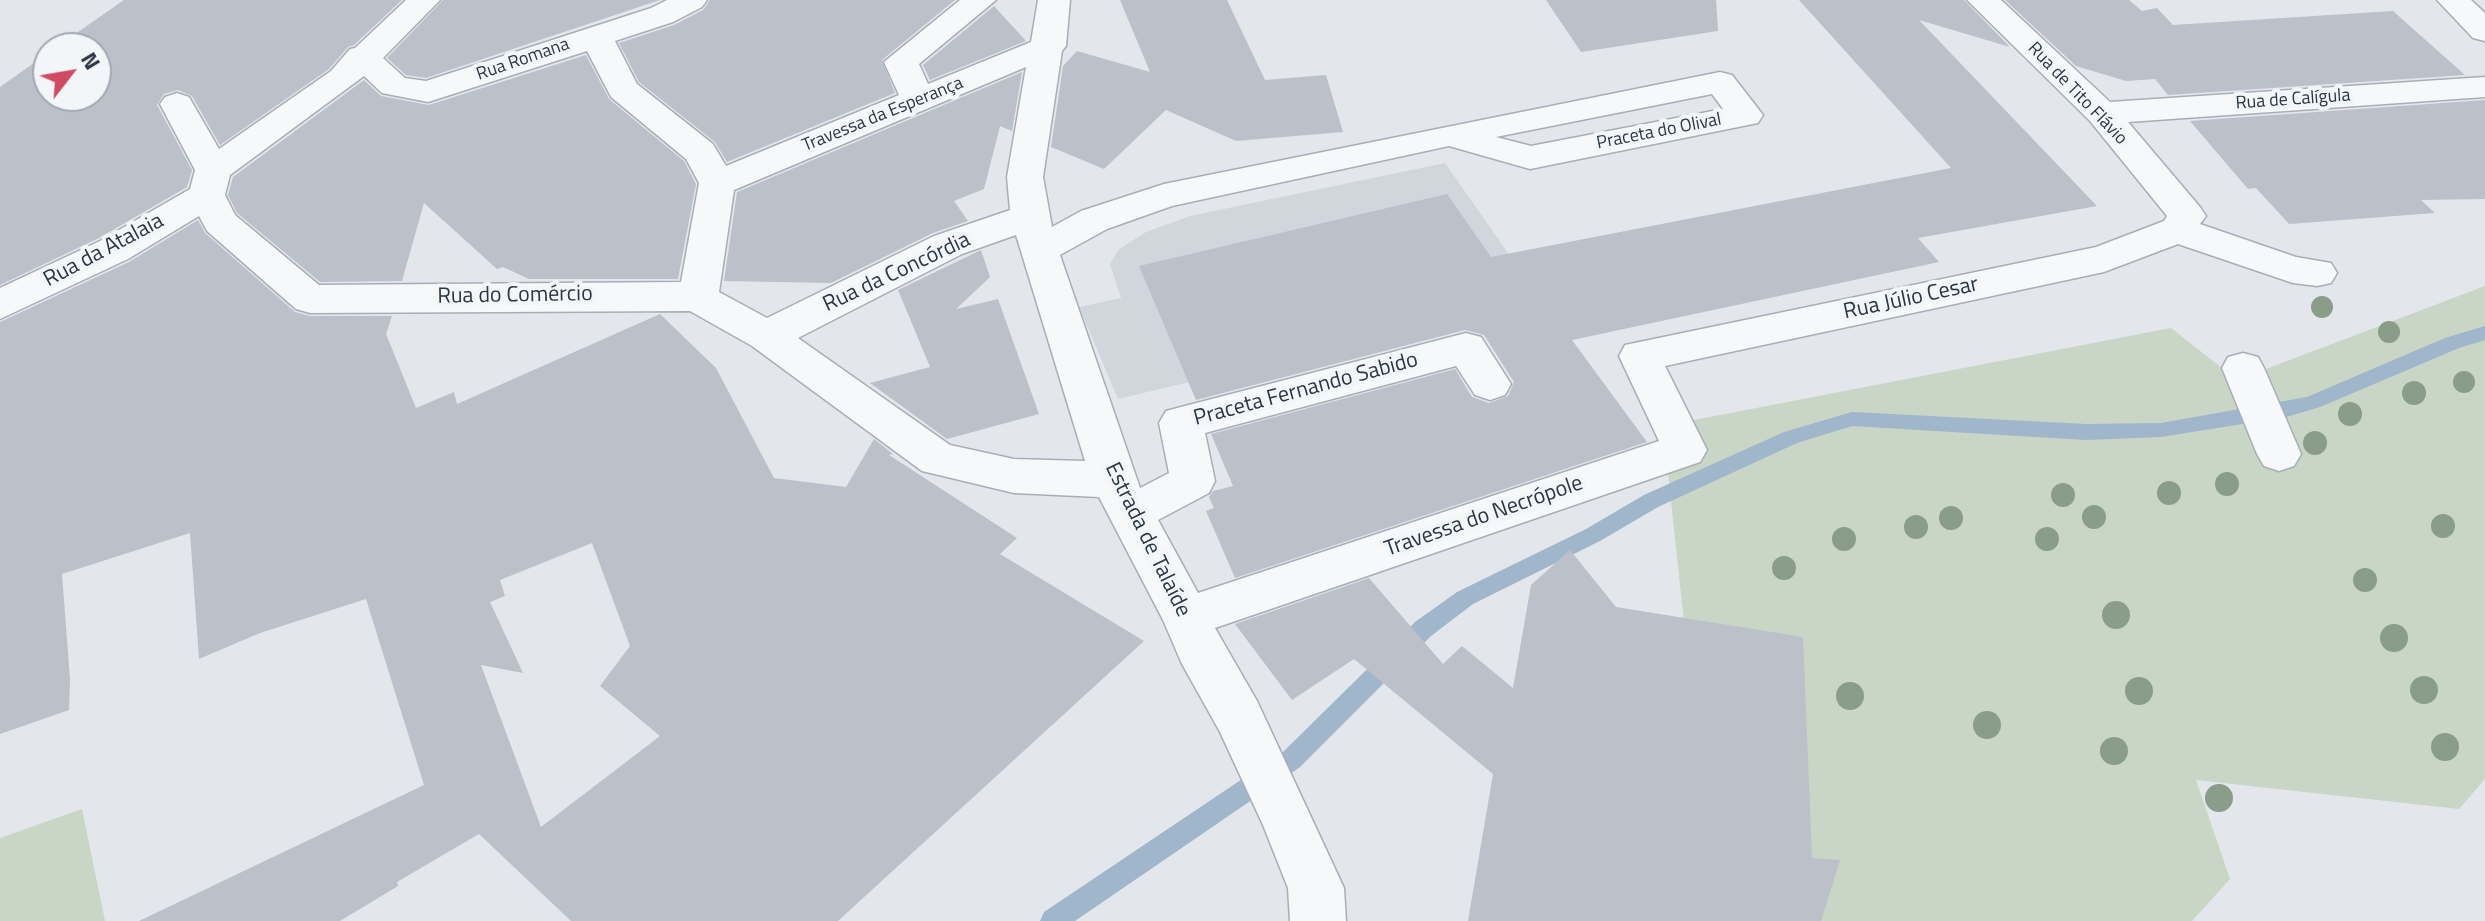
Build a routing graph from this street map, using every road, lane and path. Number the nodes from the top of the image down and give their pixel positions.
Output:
1 (424, 0) edge
2 (691, 0) edge
3 (980, 0) edge
4 (1054, 0) edge
5 (1983, 0) edge
6 (2453, 0) edge
7 (2485, 31) edge
8 (596, 36) junction
9 (1049, 46) junction
10 (362, 56) junction
11 (2485, 87) edge
12 (919, 101) junction
13 (177, 104) dead end
14 (2102, 113) junction
15 (1450, 135) junction
16 (210, 183) junction
17 (717, 183) junction
18 (2177, 230) junction
19 (1036, 233) junction
20 (2317, 273) dead end
21 (698, 298) junction
22 (0, 305) edge
23 (766, 336) junction
24 (1640, 356) joint
25 (2243, 368) dead end
26 (1490, 384) dead end
27 (2279, 454) dead end
28 (1122, 496) junction
29 (1186, 617) junction
30 (1318, 921) edge

1 - 10 street
2 - 8 street, Rua Romana
3 - 12 street
4 - 9 street, Estrada de Talaíde
5 - 14 street, Rua de Tito Flávio
6 - 7 street
8 - 10 street, Rua Romana
8 - 17 street
9 - 12 street, Travessa da Esperança
9 - 19 street, Estrada de Talaíde
10 - 16 street
11 - 14 street, Rua de Calígula
12 - 17 street, Travessa da Esperança
13 - 16 street, Rua do Comércio
14 - 18 street, Rua de Tito Flávio
15 - 15 street, Praceta do Olival
15 - 19 street, Praceta do Olival
16 - 21 street, Rua do Comércio
16 - 22 street, Rua da Atalaia
17 - 21 street
18 - 20 street
18 - 24 street, Rua Júlio Cesar
19 - 23 street, Rua da Concórdia
19 - 28 street, Estrada de Talaíde
21 - 23 street, Rua do Comércio
23 - 28 street, Rua do Comércio
24 - 29 street, Travessa do Necrópole
25 - 27 street
26 - 28 street, Praceta Fernando Sabido
28 - 29 street, Estrada de Talaíde
29 - 30 street, Estrada de Talaíde

